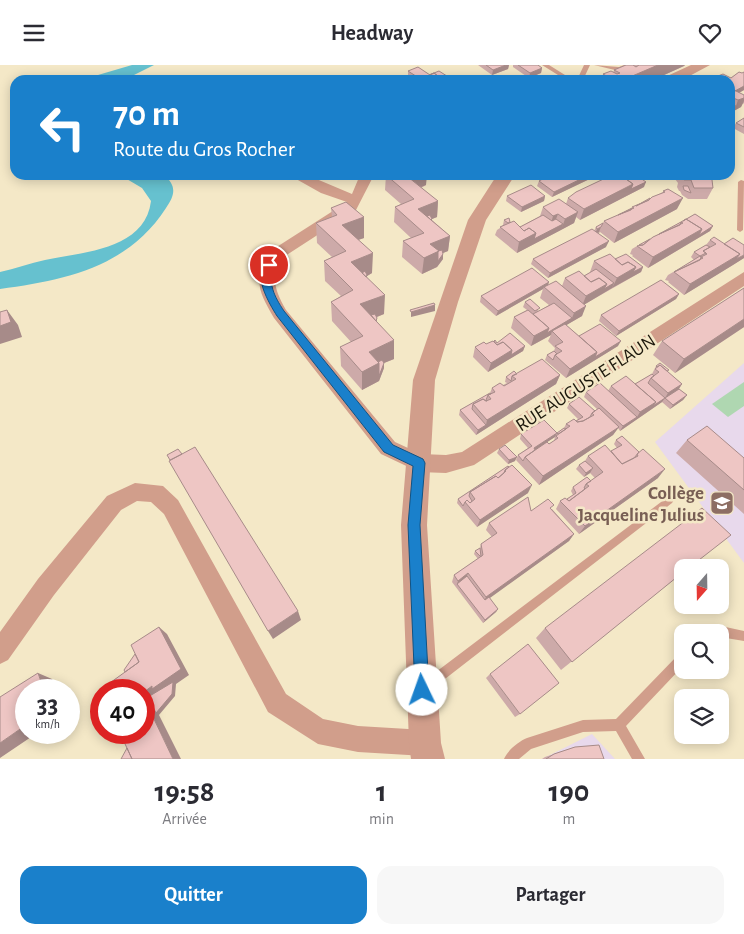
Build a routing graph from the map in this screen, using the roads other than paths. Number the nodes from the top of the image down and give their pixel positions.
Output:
1 (545, 65) edge
2 (597, 65) edge
3 (628, 65) edge
4 (703, 65) edge
5 (562, 75) edge
6 (681, 75) edge
7 (306, 180) edge
8 (365, 180) edge
9 (503, 180) edge
10 (743, 181) edge
11 (355, 200) junction
12 (740, 229) dead end
13 (744, 278) edge
14 (419, 463) junction
15 (669, 500) dead end
16 (729, 633) edge
17 (744, 636) edge
18 (0, 652) edge
19 (674, 667) edge
20 (422, 690) junction
21 (619, 725) junction
22 (426, 751) edge
23 (510, 759) edge
24 (639, 759) edge

1 - 5 lane
2 - 3 lane
4 - 6 street
7 - 11 street
8 - 11 street
9 - 14 street
10 - 12 lane
11 - 14 street
13 - 14 street, RUE AUGUSTE FLAUN
14 - 20 street
15 - 20 lane
16 - 17 lane
18 - 22 street
19 - 21 lane
20 - 22 street
21 - 23 lane
21 - 24 lane

